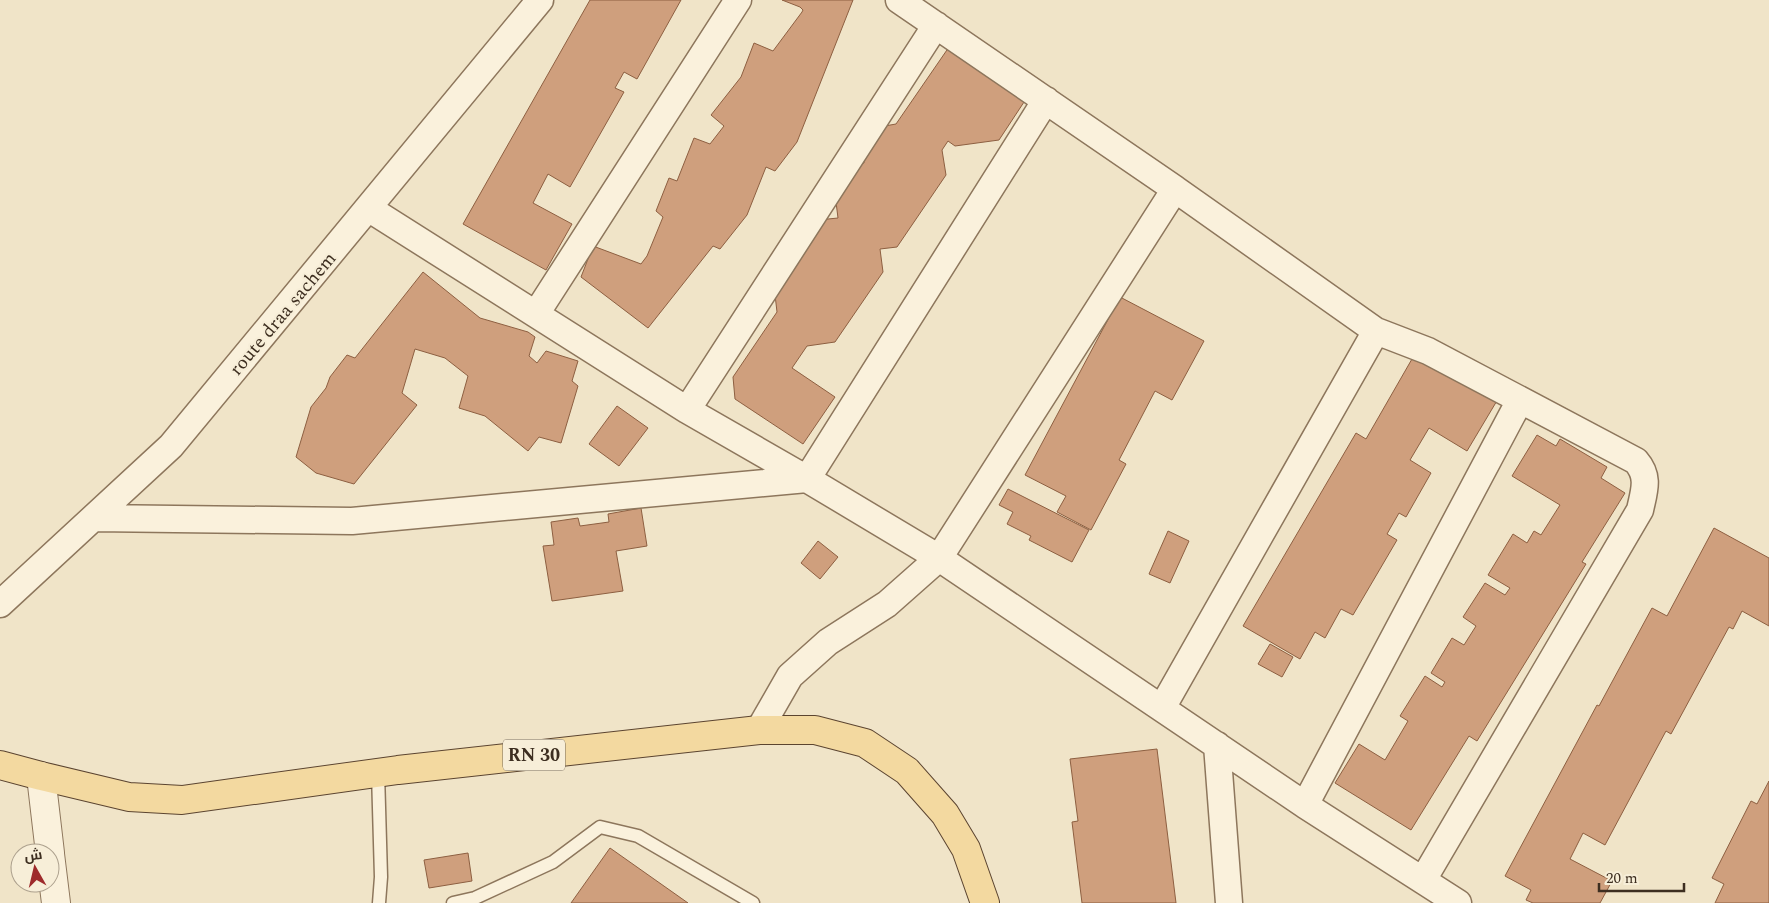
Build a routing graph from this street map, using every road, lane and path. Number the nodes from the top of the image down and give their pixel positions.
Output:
1 (540, 0) edge
2 (738, 0) edge
3 (899, 0) edge
4 (936, 25) junction
5 (1046, 100) junction
6 (1175, 189) junction
7 (368, 208) junction
8 (536, 314) junction
9 (1376, 331) junction
10 (1520, 400) junction
11 (687, 410) junction
12 (807, 479) junction
13 (94, 518) junction
14 (939, 558) junction
15 (0, 604) edge
16 (1162, 708) junction
17 (759, 730) junction
18 (1217, 745) junction
19 (0, 765) edge
20 (378, 773) junction
21 (40, 776) junction
22 (1305, 805) junction
23 (49, 843) edge
24 (1423, 880) junction
25 (379, 903) edge
26 (453, 903) edge
27 (753, 903) edge
28 (985, 903) edge
29 (1229, 903) edge
30 (1458, 903) edge

1 - 7 street, route draa sachem
2 - 8 street
3 - 4 street
4 - 5 street
4 - 11 street
5 - 6 street
5 - 12 street
6 - 9 street
6 - 14 street
7 - 8 street
7 - 13 street, route draa sachem
8 - 11 street
9 - 10 street
9 - 16 street
10 - 22 street
10 - 24 street
11 - 12 street
12 - 13 street
12 - 14 street
13 - 15 street, route draa sachem
14 - 16 street
14 - 17 street
16 - 18 street
17 - 20 main road, RN 30
17 - 28 main road, RN 30
18 - 22 street
18 - 29 street
19 - 21 main road, RN 30
20 - 21 main road, RN 30
20 - 25 lane
21 - 23 street
22 - 24 street
24 - 30 street
26 - 27 lane

